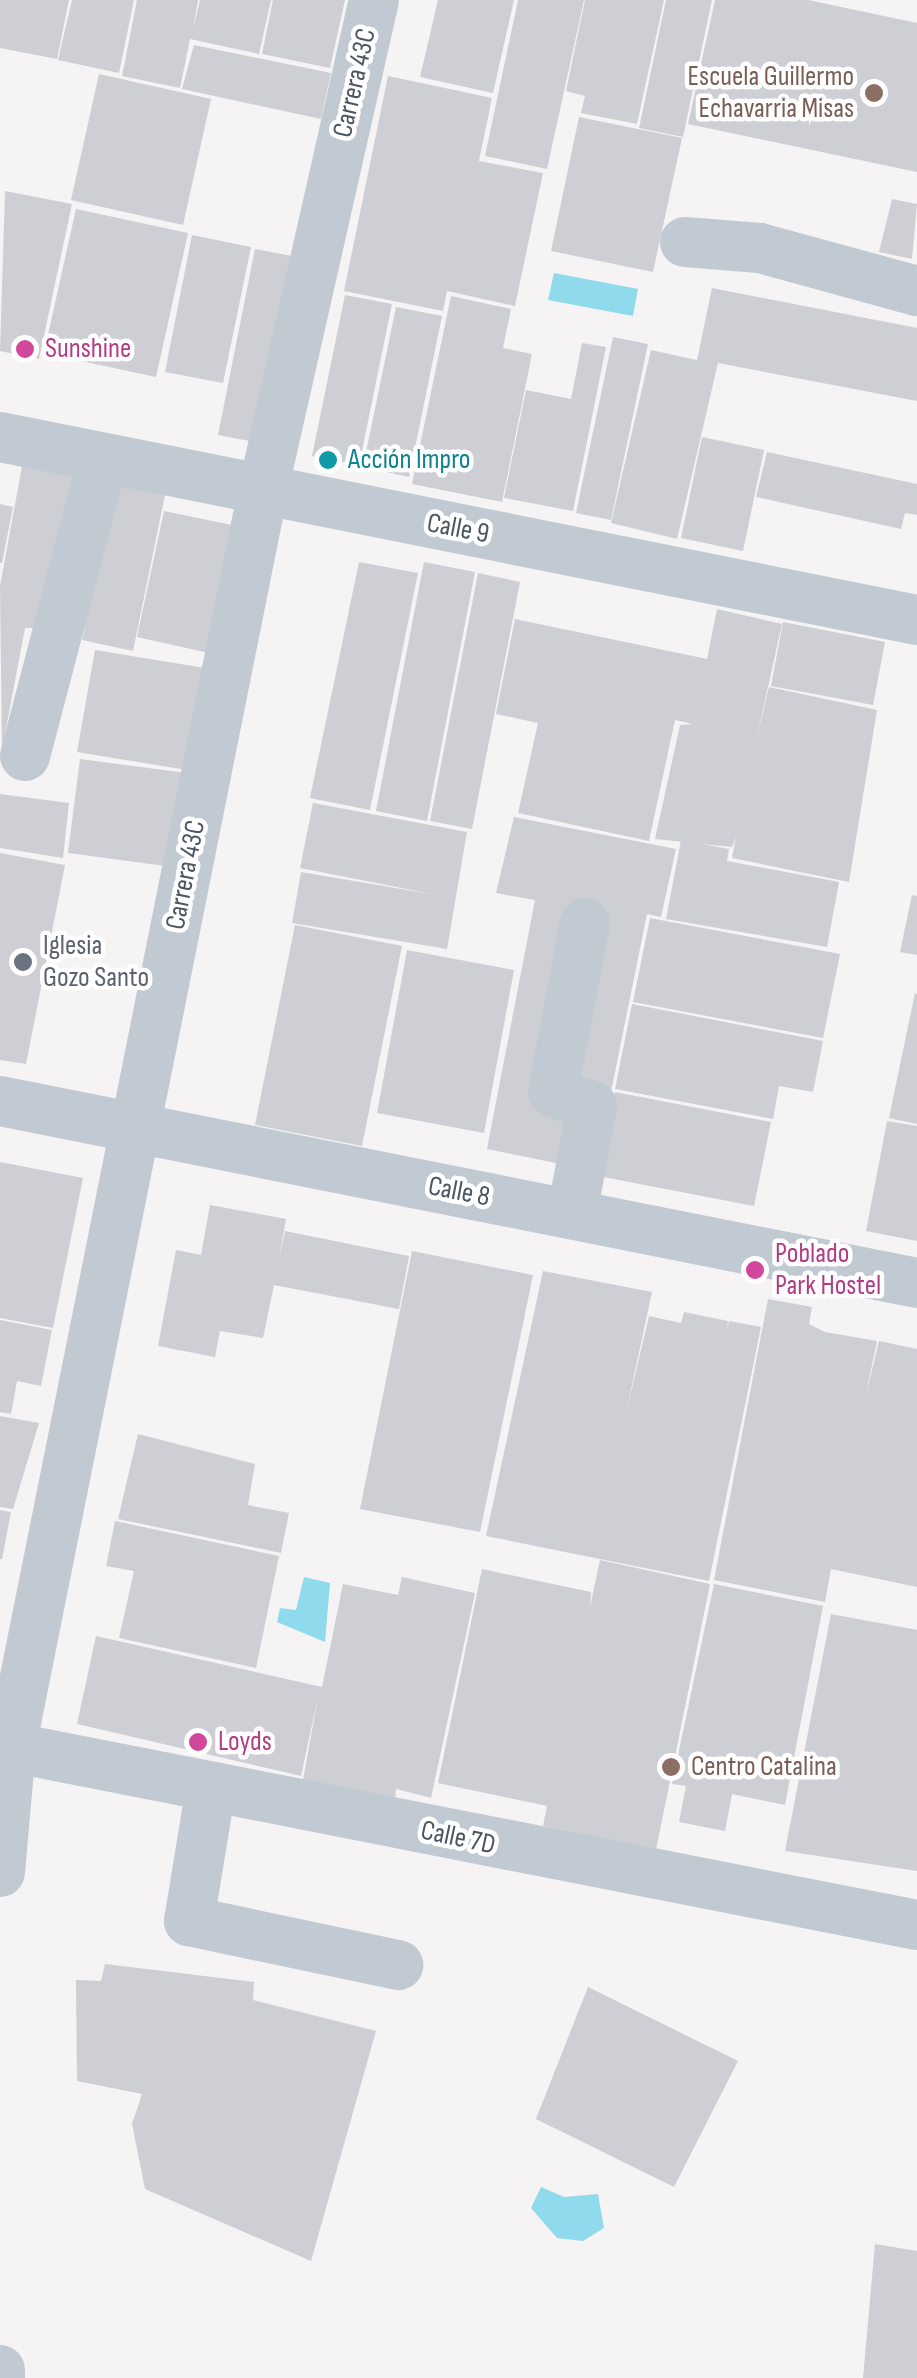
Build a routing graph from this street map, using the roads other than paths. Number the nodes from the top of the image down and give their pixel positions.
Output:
1 (374, 0) edge
2 (685, 242) dead end
3 (917, 291) edge
4 (0, 436) edge
5 (103, 458) junction
6 (264, 490) junction
7 (917, 620) edge
8 (25, 756) dead end
9 (586, 922) dead end
10 (0, 1102) edge
11 (135, 1128) junction
12 (572, 1214) junction
13 (917, 1282) edge
14 (5, 1746) edge
15 (210, 1787) junction
16 (0, 1872) edge
17 (917, 1925) edge
18 (398, 1965) dead end
19 (0, 2370) edge
20 (0, 2378) edge

1 - 6 street, Carrera 43C
2 - 3 street
4 - 5 street, Calle 9
5 - 6 street, Calle 9
5 - 8 street
6 - 7 street, Calle 9
6 - 11 street, Carrera 43C
9 - 12 street
10 - 11 street, Calle 8
11 - 12 street, Calle 8
11 - 14 street, Carrera 43C
12 - 13 street, Calle 8
14 - 15 street, Calle 7D
14 - 16 street, Carrera 43C
15 - 17 street, Calle 7D
15 - 18 street
19 - 20 street

